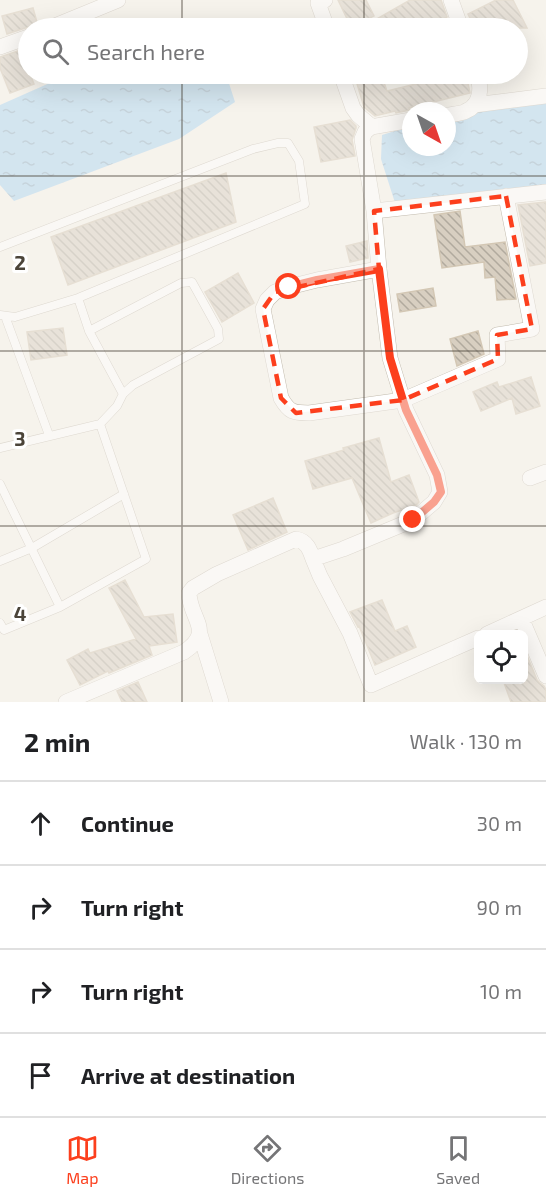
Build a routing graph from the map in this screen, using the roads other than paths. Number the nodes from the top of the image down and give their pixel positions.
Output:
1 (118, 0) edge
2 (325, 0) edge
3 (452, 0) edge
4 (74, 18) edge
5 (323, 18) edge
6 (458, 18) edge
7 (18, 41) edge
8 (0, 47) edge
9 (345, 84) edge
10 (479, 84) edge
11 (546, 96) edge
12 (474, 105) junction
13 (456, 114) edge
14 (402, 122) edge
15 (372, 127) junction
16 (546, 192) edge
17 (506, 196) junction
18 (374, 211) junction
19 (0, 247) edge
20 (379, 269) junction
21 (78, 298) junction
22 (3, 316) edge
23 (89, 331) junction
24 (123, 394) junction
25 (403, 400) junction
26 (100, 424) junction
27 (49, 435) junction
28 (0, 448) edge
29 (546, 472) edge
30 (530, 478) dead end
31 (0, 484) edge
32 (124, 494) junction
33 (32, 548) junction
34 (314, 559) junction
35 (0, 561) edge
36 (60, 607) junction
37 (546, 608) edge
38 (522, 620) junction
39 (0, 623) edge
40 (497, 630) edge
41 (200, 634) junction
42 (474, 640) edge
43 (546, 676) edge
44 (66, 702) edge
45 (221, 702) edge

1 - 4 street
2 - 5 street
3 - 6 street
7 - 8 street
9 - 15 street
10 - 12 street
11 - 12 street
12 - 13 street
14 - 15 street
15 - 18 street
16 - 17 street
17 - 18 street
17 - 25 street
18 - 20 street
19 - 21 lane
20 - 25 street
20 - 25 street
21 - 22 lane
21 - 23 lane
22 - 27 lane
23 - 24 lane
23 - 24 lane
24 - 26 lane
25 - 34 street
26 - 27 lane
26 - 32 lane
27 - 28 lane
29 - 30 street
31 - 33 lane
32 - 33 lane
32 - 36 lane
33 - 35 lane
33 - 36 lane
34 - 41 street
34 - 42 street
36 - 39 lane
37 - 38 street
38 - 40 street
38 - 43 street
41 - 44 street
41 - 45 street

